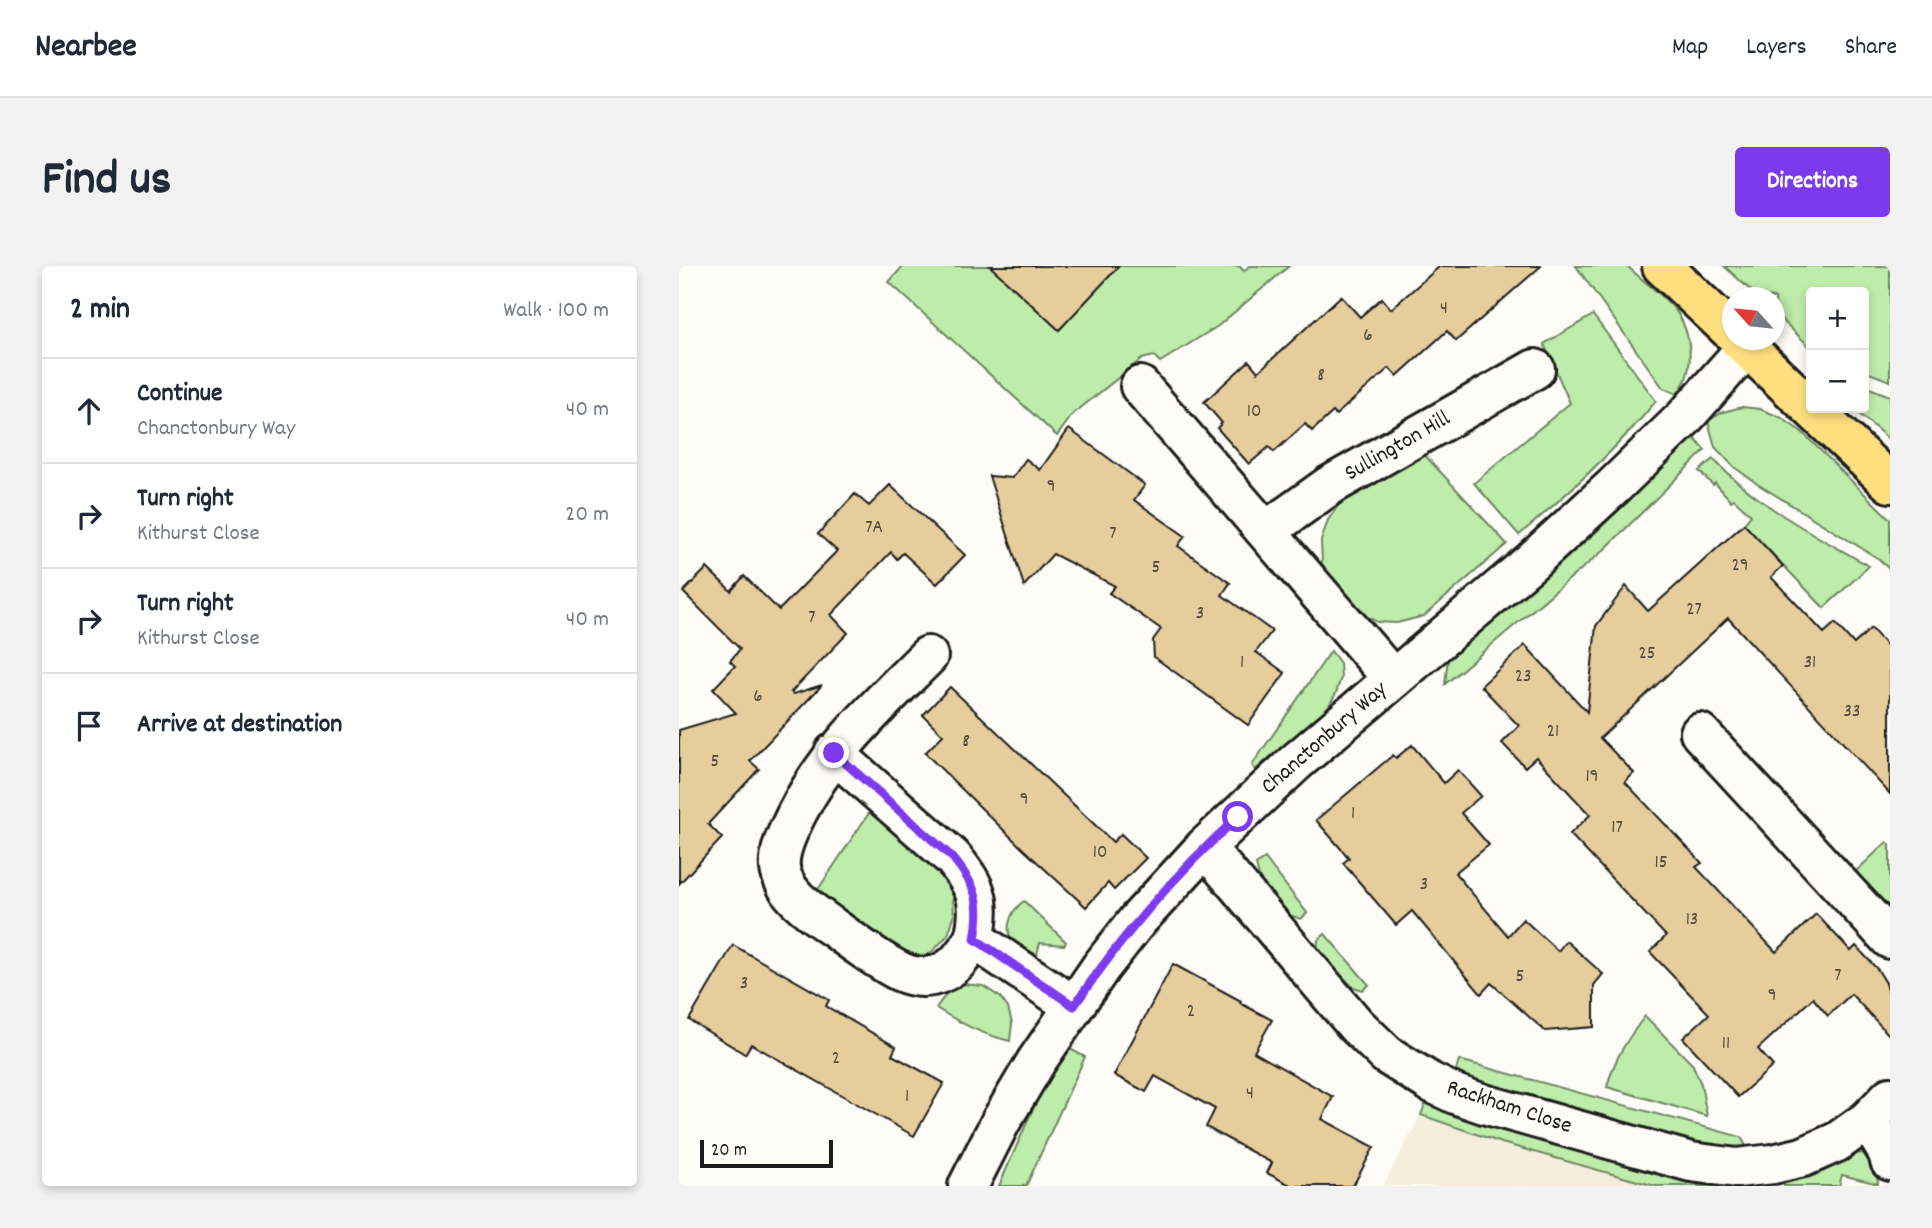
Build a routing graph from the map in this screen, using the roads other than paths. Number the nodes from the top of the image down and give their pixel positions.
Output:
1 (1662, 266) edge
2 (1722, 324) edge
3 (1732, 350) edge
4 (1750, 350) edge
5 (1535, 369) dead end
6 (1140, 386) dead end
7 (1890, 483) edge
8 (1266, 531) junction
9 (928, 656) dead end
10 (1393, 679) junction
11 (1700, 733) dead end
12 (834, 753) junction
13 (1205, 847) junction
14 (975, 939) junction
15 (1890, 939) edge
16 (1074, 1006) junction
17 (1879, 1108) edge
18 (1890, 1161) edge
19 (968, 1186) edge

1 - 2 main road
3 - 10 street, Chanctonbury Way
4 - 7 main road
5 - 8 street, Sullington Hill
6 - 8 street
8 - 10 street
9 - 12 street
10 - 13 street, Chanctonbury Way
11 - 15 street
12 - 14 street
12 - 14 street
13 - 16 street, Chanctonbury Way
13 - 17 street, Rackham Close
14 - 16 street
16 - 19 street, Chanctonbury Way
17 - 18 street

